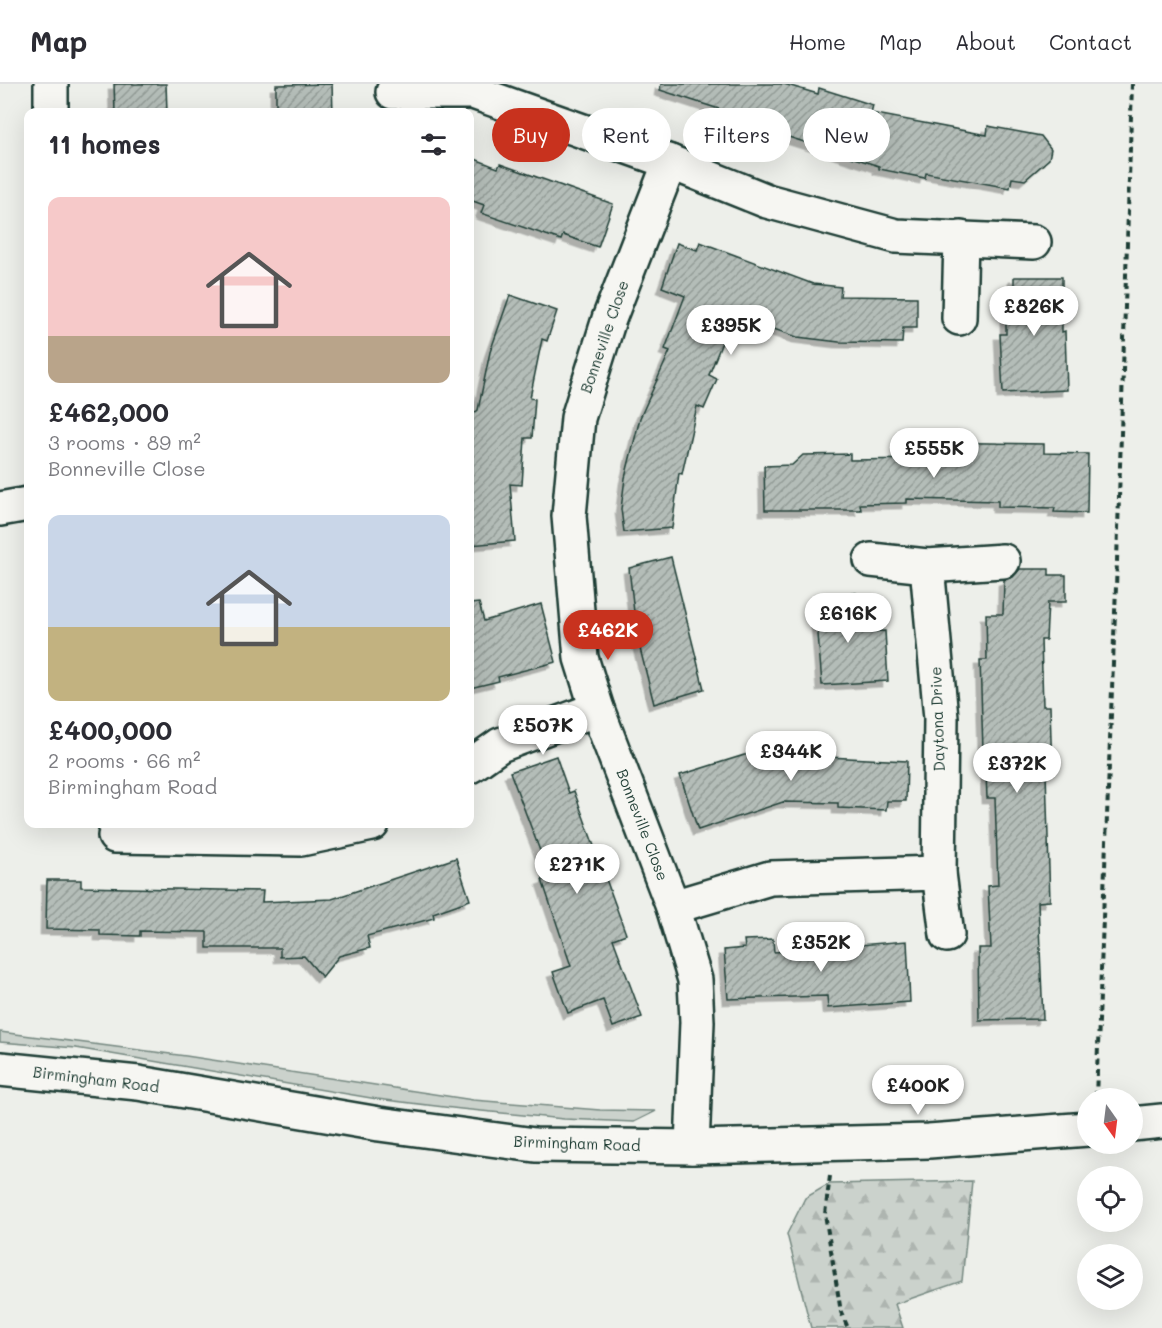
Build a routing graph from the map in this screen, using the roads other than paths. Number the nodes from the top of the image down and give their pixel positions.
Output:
1 (51, 84) edge
2 (392, 96) edge
3 (51, 108) edge
4 (582, 131) edge
5 (670, 162) joint
6 (961, 238) junction
7 (1034, 242) dead end
8 (959, 318) dead end
9 (24, 505) edge
10 (0, 509) edge
11 (871, 561) dead end
12 (1003, 561) dead end
13 (927, 566) junction
14 (597, 710) junction
15 (474, 763) edge
16 (353, 828) edge
17 (212, 830) edge
18 (115, 836) dead end
19 (939, 873) junction
20 (674, 907) junction
21 (947, 935) dead end
22 (0, 1069) edge
23 (1162, 1121) edge
24 (1143, 1123) edge
25 (1077, 1130) edge
26 (692, 1147) junction

1 - 3 street
2 - 4 street
5 - 6 street
5 - 14 street, Bonneville Close
6 - 7 street
6 - 8 street
9 - 10 street
11 - 13 street
12 - 13 street
13 - 19 street, Daytona Drive
14 - 15 street
14 - 20 street, Bonneville Close
16 - 17 street
17 - 18 street
19 - 20 street
19 - 21 street, Daytona Drive
20 - 26 street, Bonneville Close
22 - 26 street, Birmingham Road
23 - 24 street
25 - 26 street, Birmingham Road

